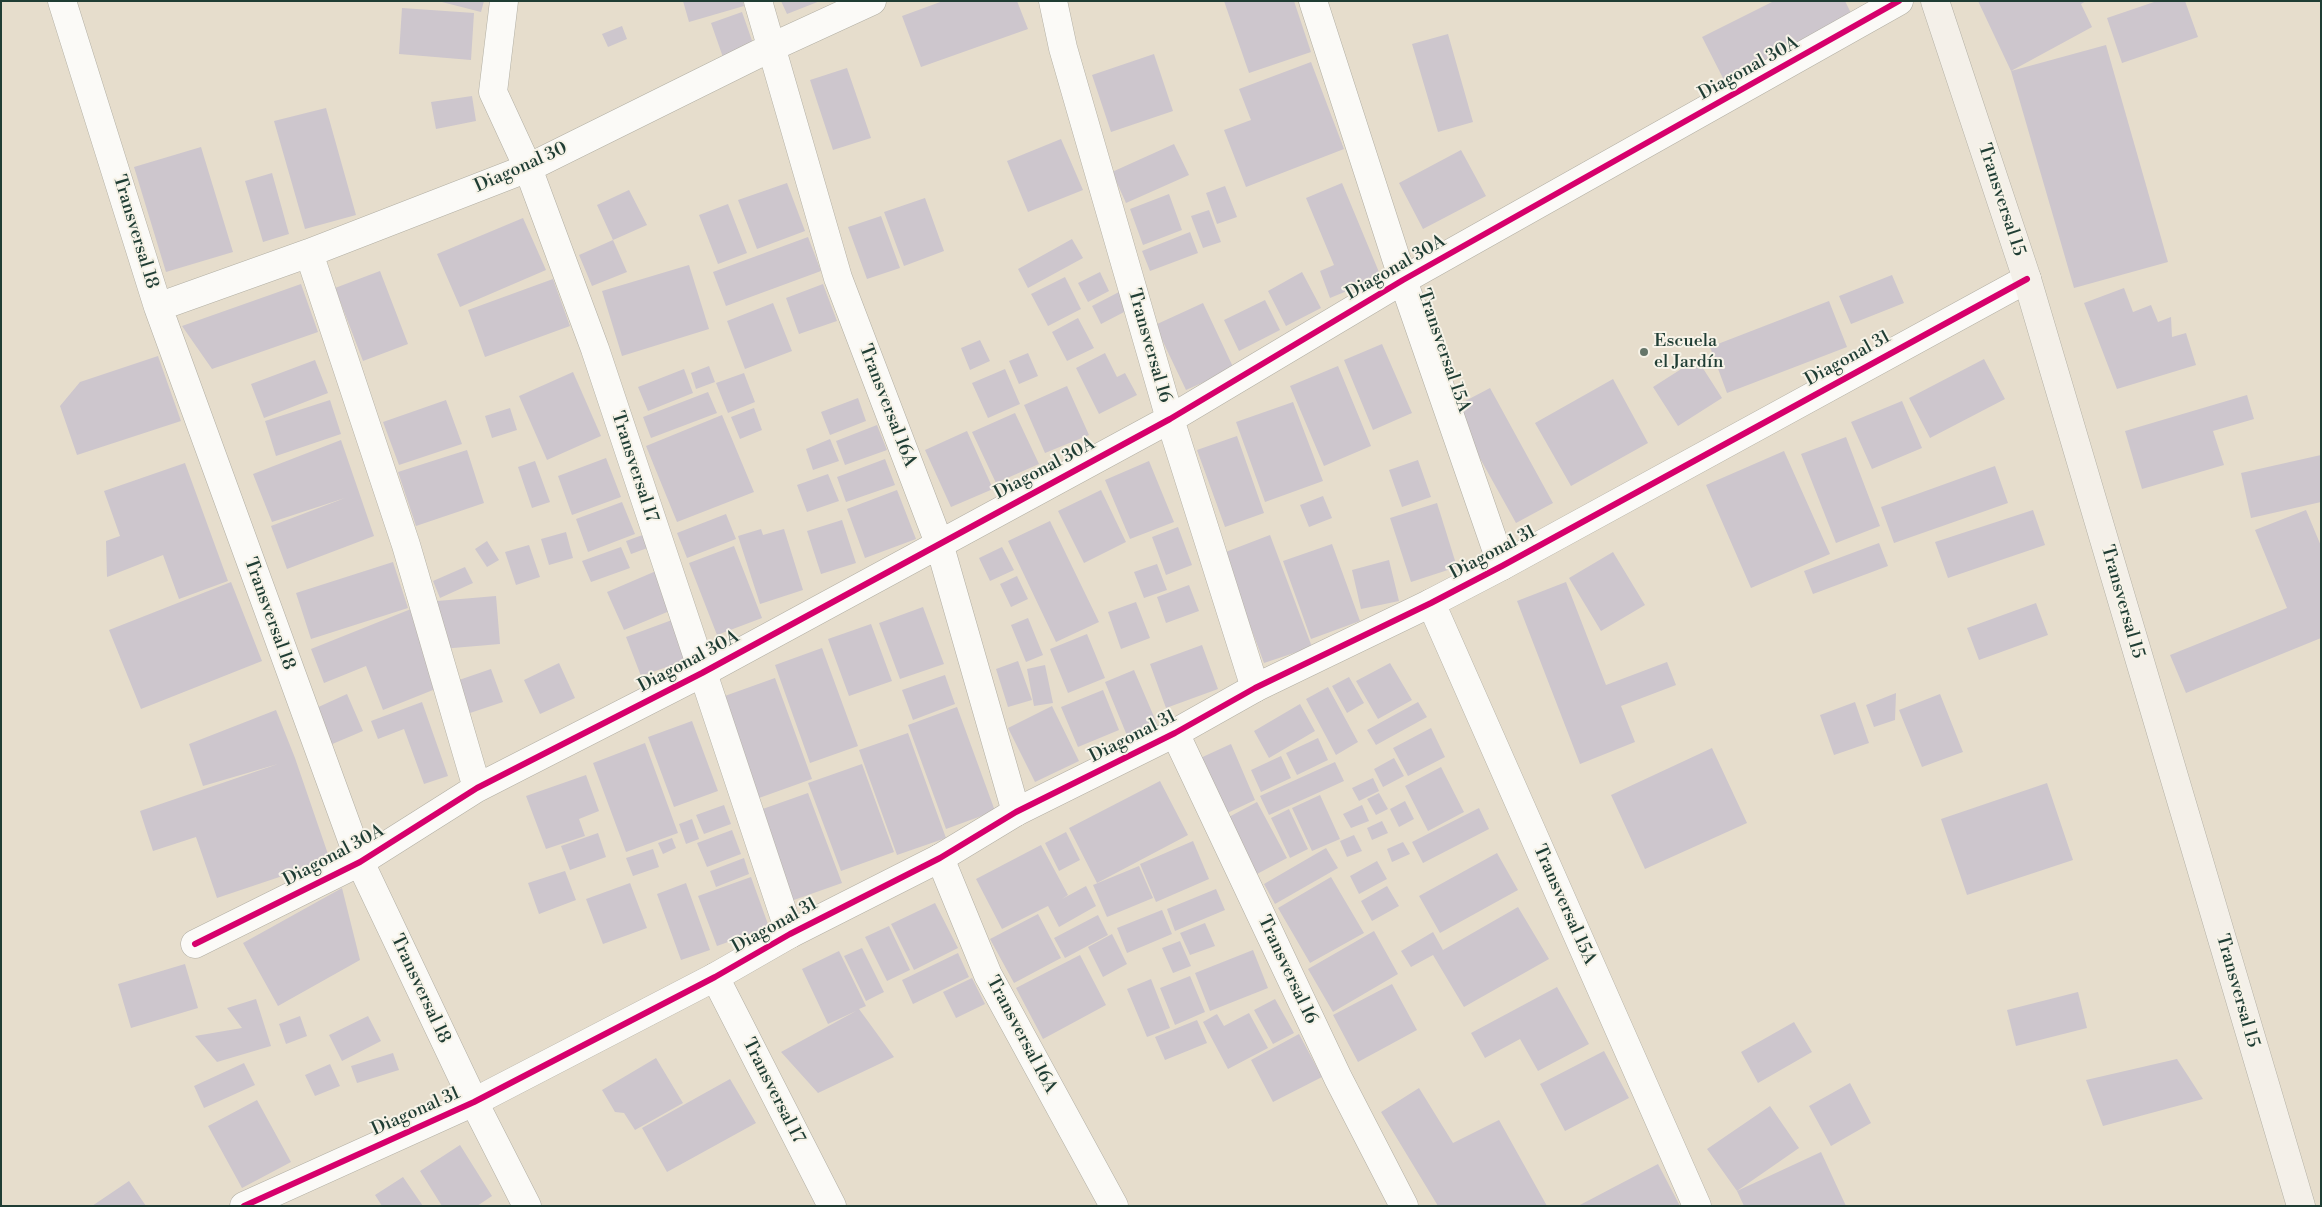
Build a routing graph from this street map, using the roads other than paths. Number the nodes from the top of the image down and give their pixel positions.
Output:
1 (62, 1) edge
2 (504, 1) edge
3 (758, 1) edge
4 (872, 1) edge
5 (1053, 1) edge
6 (1313, 1) edge
7 (1899, 1) edge
8 (1935, 1) edge
9 (772, 46) junction
10 (528, 168) junction
11 (309, 253) junction
12 (2027, 278) junction
13 (1403, 280) junction
14 (158, 307) junction
15 (1170, 419) junction
16 (939, 543) junction
17 (1502, 566) junction
18 (1431, 603) junction
19 (702, 673) junction
20 (1255, 688) junction
21 (1175, 732) junction
22 (477, 788) junction
23 (1016, 812) junction
24 (940, 858) junction
25 (360, 862) junction
26 (790, 934) junction
27 (195, 944) dead end
28 (715, 977) junction
29 (474, 1102) junction
30 (244, 1206) edge
31 (527, 1206) edge
32 (832, 1206) edge
33 (1114, 1206) edge
34 (1404, 1206) edge
35 (1697, 1206) edge
36 (2301, 1206) edge

1 - 14 street, Transversal 18
2 - 10 street, Transversal 17
3 - 9 street, Transversal 16A
4 - 9 street, Diagonal 30
5 - 15 street, Transversal 16
6 - 13 street, Transversal 15A
7 - 13 street, Diagonal 30A
8 - 12 main road, Transversal 15
9 - 10 street, Diagonal 30
9 - 16 street, Transversal 16A
10 - 11 street, Diagonal 30
10 - 19 street, Transversal 17
11 - 14 street, Diagonal 30
11 - 22 street
12 - 17 street, Diagonal 31
12 - 36 main road, Transversal 15
13 - 15 street, Diagonal 30A
13 - 17 street, Transversal 15A
14 - 25 street, Transversal 18
15 - 16 street, Diagonal 30A
15 - 20 street, Transversal 16
16 - 19 street, Diagonal 30A
16 - 23 street, Transversal 16A
17 - 18 street, Diagonal 31
18 - 20 street, Diagonal 31
18 - 35 street, Transversal 15A
19 - 22 street, Diagonal 30A
19 - 26 street, Transversal 17
20 - 21 street, Diagonal 31
21 - 23 street, Diagonal 31
21 - 34 street, Transversal 16
22 - 25 street, Diagonal 30A
23 - 24 street, Diagonal 31
24 - 26 street, Diagonal 31
24 - 33 street, Transversal 16A
25 - 27 street, Diagonal 30A
25 - 29 street, Transversal 18
26 - 28 street, Diagonal 31
28 - 29 street, Diagonal 31
28 - 32 street, Transversal 17
29 - 30 street, Diagonal 31
29 - 31 street, Transversal 18

